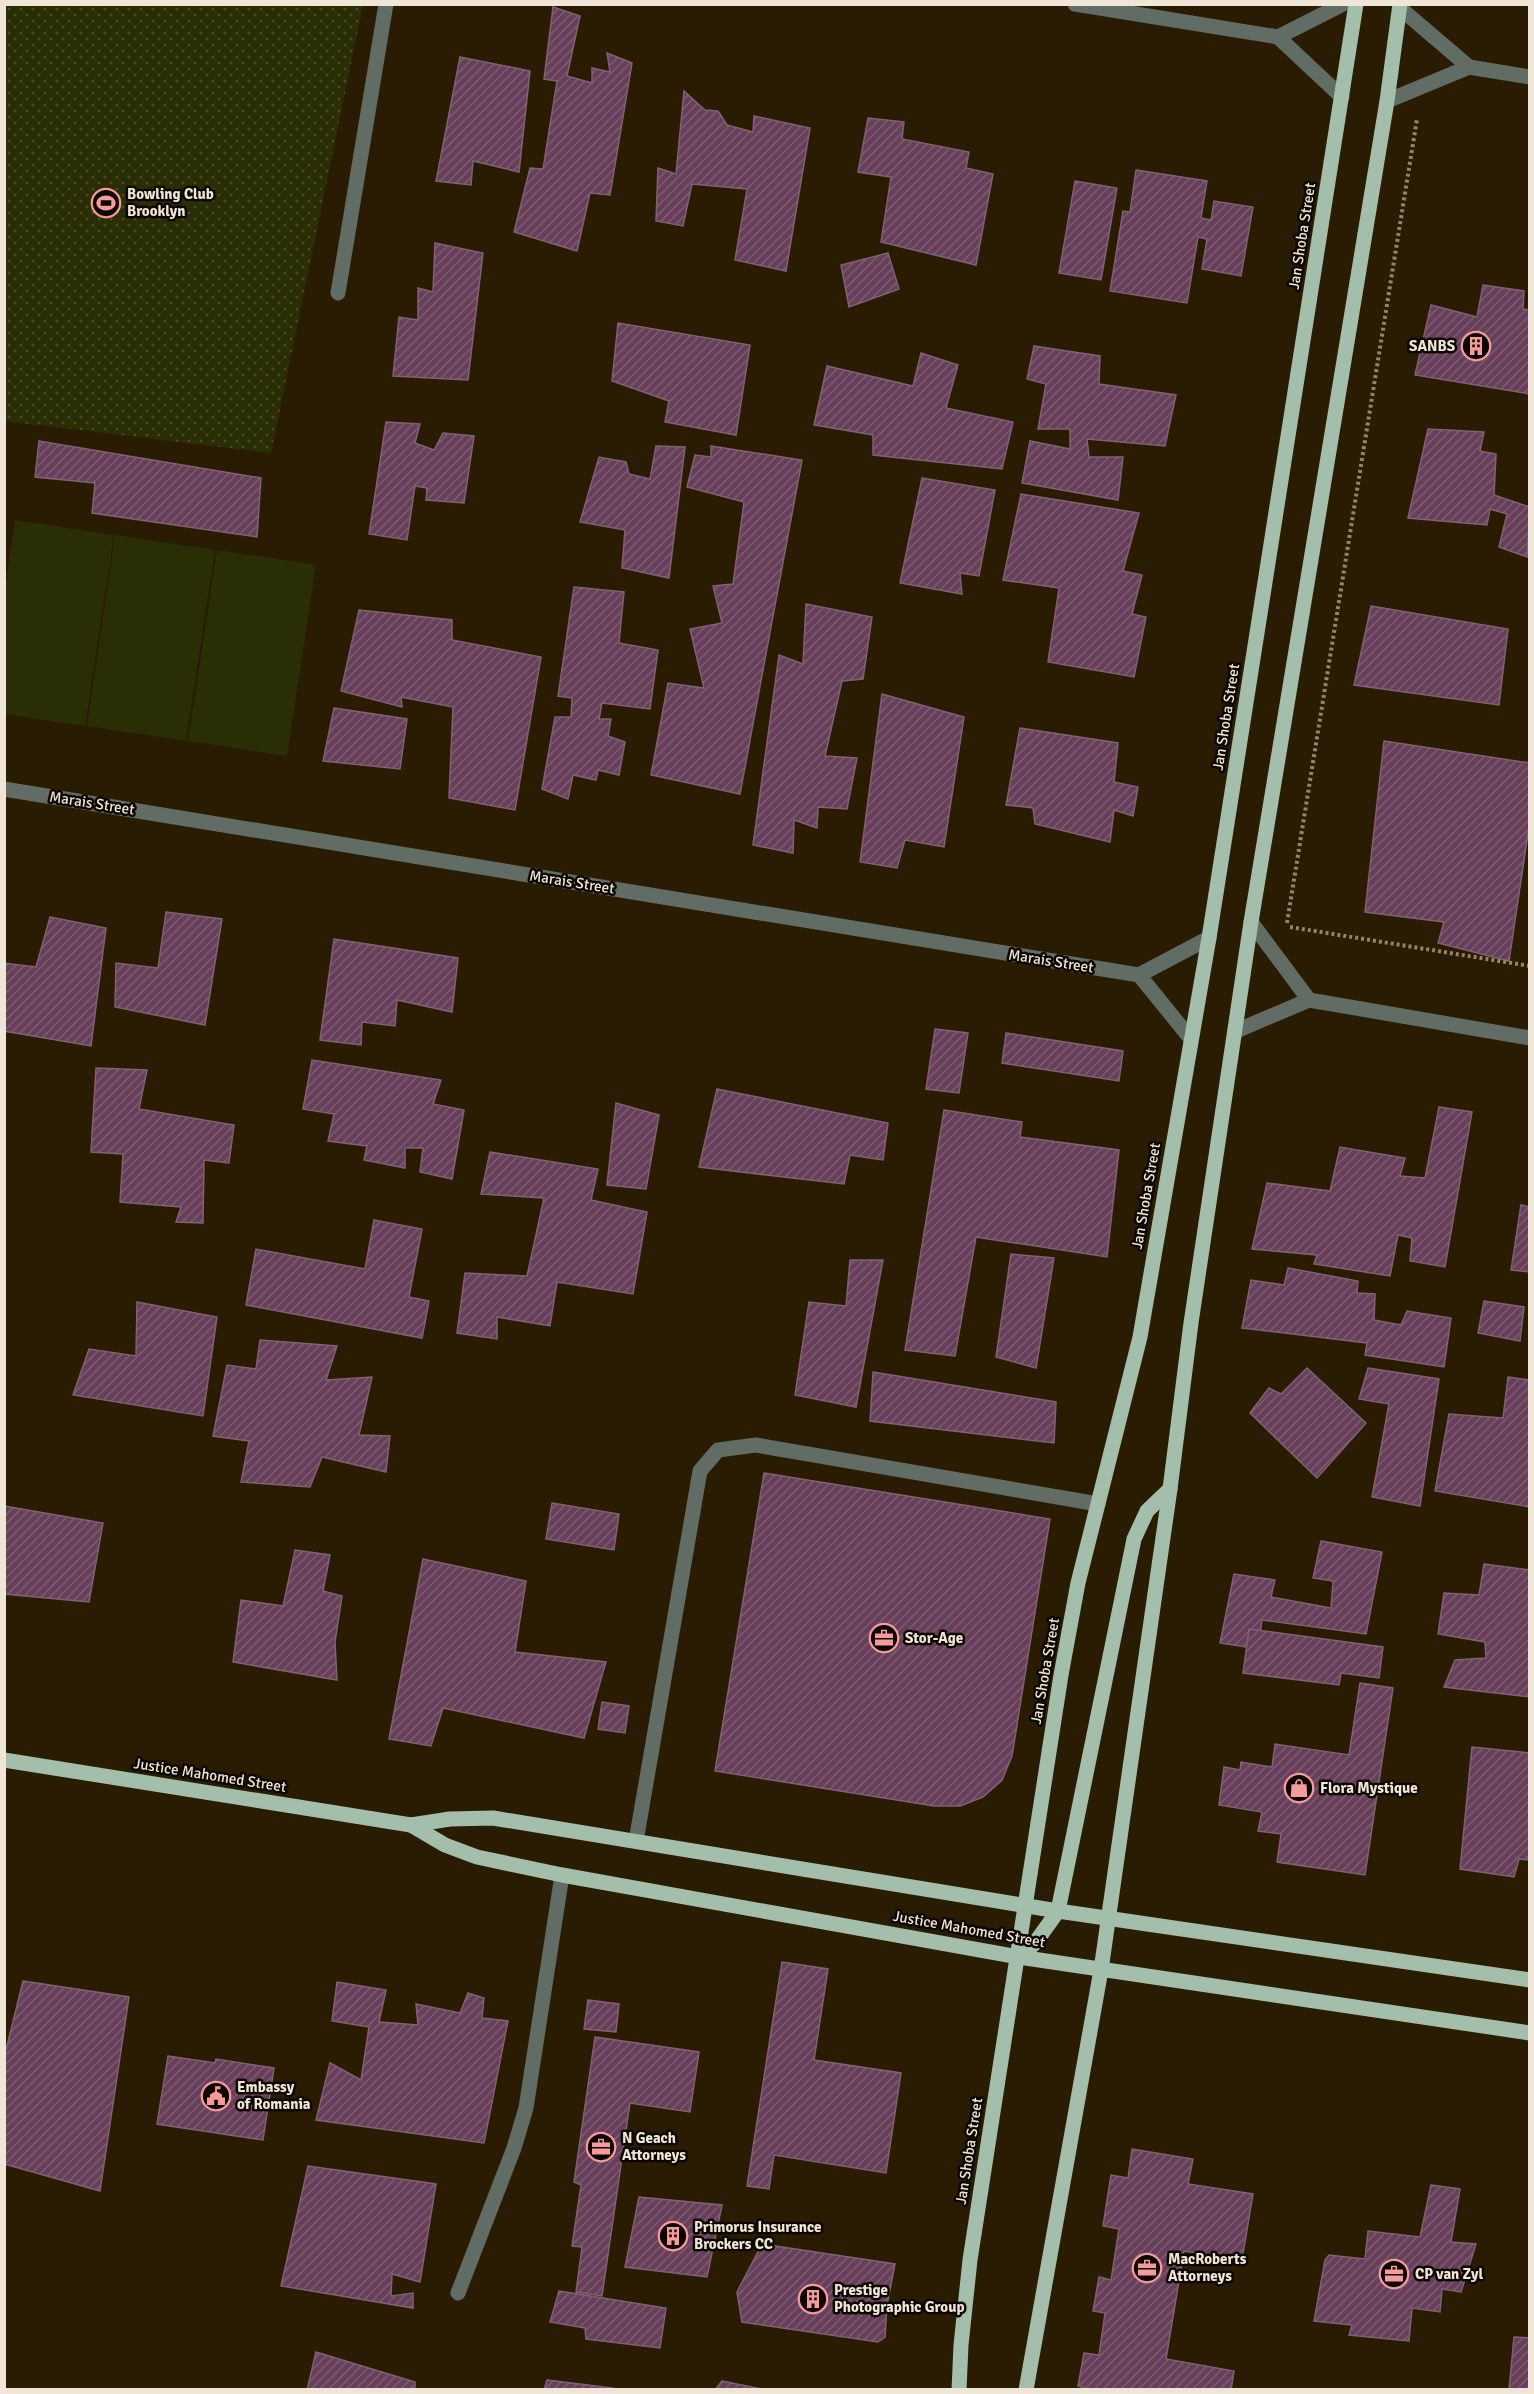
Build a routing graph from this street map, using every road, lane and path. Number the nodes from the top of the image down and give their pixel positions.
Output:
1 (386, 4) edge
2 (1075, 4) edge
3 (1343, 4) edge
4 (1356, 4) edge
5 (1400, 6) edge
6 (1278, 37) junction
7 (1469, 68) junction
8 (1530, 77) edge
9 (1422, 87) junction
10 (1342, 97) junction
11 (1387, 101) junction
12 (338, 293) dead end
13 (4, 789) edge
14 (1251, 922) junction
15 (1209, 938) junction
16 (1530, 966) edge
17 (1139, 975) junction
18 (1308, 1000) junction
19 (1236, 1031) junction
20 (1530, 1038) edge
21 (1191, 1039) junction
22 (1170, 1489) junction
23 (1098, 1504) junction
24 (4, 1760) edge
25 (411, 1825) junction
26 (636, 1841) junction
27 (562, 1875) junction
28 (1026, 1906) junction
29 (1058, 1911) junction
30 (1109, 1918) junction
31 (1019, 1957) junction
32 (1101, 1970) junction
33 (1530, 1980) edge
34 (1530, 2033) edge
35 (458, 2293) dead end
36 (959, 2390) edge
37 (1026, 2390) edge

1 - 12 street
2 - 6 street
3 - 6 street
4 - 10 main road, Jan Shoba Street
5 - 7 street
5 - 11 main road
6 - 10 street
7 - 8 street
7 - 9 street
9 - 11 street
9 - 16 path
10 - 15 main road, Jan Shoba Street
11 - 14 main road
13 - 17 street, Marais Street
14 - 18 street
14 - 19 main road
15 - 17 street
15 - 21 main road, Jan Shoba Street
17 - 21 street
18 - 19 street
18 - 20 street
19 - 22 main road
21 - 23 main road, Jan Shoba Street
22 - 29 main road
22 - 30 main road
23 - 26 street
23 - 28 main road, Jan Shoba Street
24 - 25 main road, Justice Mahomed Street
25 - 26 main road, Justice Mahomed Street
25 - 27 main road, Justice Mahomed Street
26 - 28 main road, Justice Mahomed Street
27 - 31 main road, Justice Mahomed Street
27 - 35 street
28 - 29 main road, Justice Mahomed Street
28 - 31 main road, Jan Shoba Street
29 - 30 main road, Justice Mahomed Street
29 - 31 main road
30 - 32 main road
30 - 33 main road, Justice Mahomed Street
31 - 32 main road, Justice Mahomed Street
31 - 36 main road, Jan Shoba Street
32 - 34 main road, Justice Mahomed Street
32 - 37 main road

